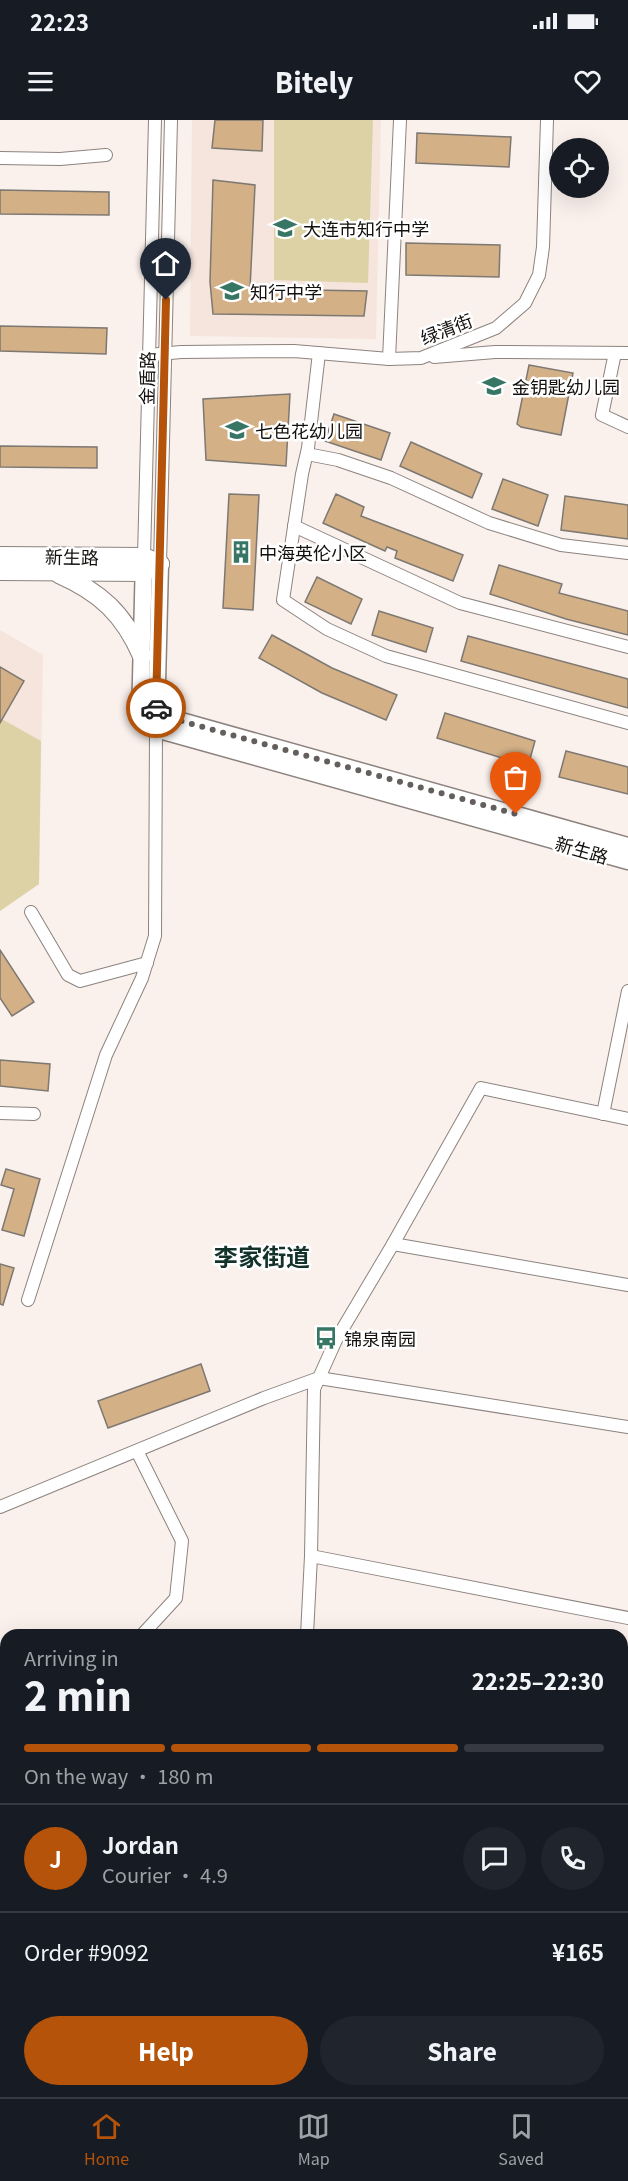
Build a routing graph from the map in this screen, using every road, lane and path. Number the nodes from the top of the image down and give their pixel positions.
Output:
1 (155, 120) edge
2 (171, 120) edge
3 (400, 120) edge
4 (547, 120) edge
5 (106, 155) dead end
6 (0, 159) edge
7 (319, 353) junction
8 (622, 353) edge
9 (165, 354) junction
10 (149, 355) junction
11 (421, 358) junction
12 (389, 359) junction
13 (628, 427) edge
14 (307, 454) junction
15 (294, 526) junction
16 (628, 553) edge
17 (0, 556) edge
18 (149, 564) junction
19 (0, 571) edge
20 (51, 571) junction
21 (628, 646) edge
22 (142, 656) junction
23 (151, 720) junction
24 (628, 723) edge
25 (628, 846) edge
26 (628, 861) edge
27 (31, 912) dead end
28 (147, 963) junction
29 (628, 991) edge
30 (0, 1113) edge
31 (34, 1114) dead end
32 (603, 1114) junction
33 (628, 1119) edge
34 (393, 1244) junction
35 (628, 1285) edge
36 (28, 1300) dead end
37 (319, 1378) junction
38 (628, 1427) edge
39 (137, 1450) junction
40 (0, 1507) edge
41 (311, 1556) junction
42 (628, 1618) edge
43 (148, 1629) edge
44 (307, 1629) edge

1 - 10 street, 金盾路
2 - 9 street, 金盾路
3 - 12 street
4 - 11 street, 绿清街
5 - 6 street
7 - 9 street, 绿清街
7 - 12 street, 绿清街
7 - 14 street
8 - 11 street
8 - 13 street
9 - 10 street, 绿清街
9 - 18 street, 金盾路
10 - 18 street, 金盾路
11 - 12 street, 绿清街
14 - 15 street
14 - 16 street
15 - 21 street
15 - 24 street
17 - 18 main road, 新生路
18 - 20 main road, 新生路
18 - 22 street
18 - 23 street
19 - 20 main road, 新生路
20 - 22 main road
22 - 23 street
23 - 25 street, 新生路
23 - 26 street, 新生路
23 - 28 street
27 - 28 street
28 - 36 street
29 - 32 street
30 - 31 street
32 - 33 street
32 - 34 street
34 - 35 street
34 - 37 street
37 - 38 street
37 - 39 street
37 - 41 street
39 - 40 street
39 - 43 street
41 - 42 street
41 - 44 street

